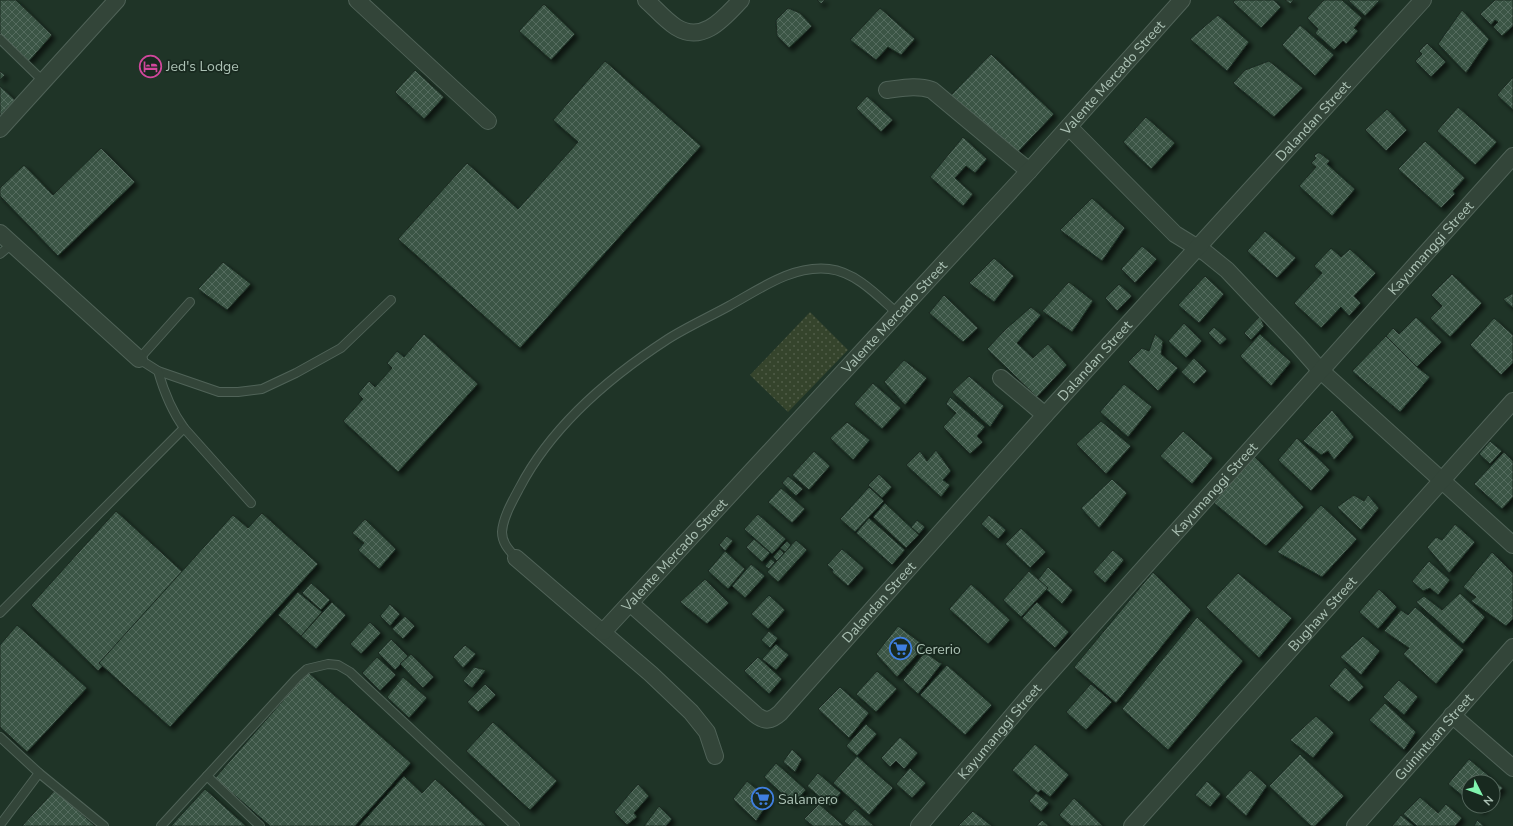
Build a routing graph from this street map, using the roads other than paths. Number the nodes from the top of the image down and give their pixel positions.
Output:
1 (117, 0) edge
2 (357, 0) edge
3 (646, 0) edge
4 (742, 0) edge
5 (1182, 0) edge
6 (1423, 0) edge
7 (0, 40) edge
8 (43, 81) junction
9 (887, 90) dead end
10 (488, 121) dead end
11 (1069, 127) junction
12 (0, 129) edge
13 (1513, 156) edge
14 (1029, 171) junction
15 (0, 233) edge
16 (1198, 247) junction
17 (6, 249) edge
18 (391, 300) dead end
19 (190, 302) dead end
20 (897, 313) junction
21 (139, 359) junction
22 (1320, 370) junction
23 (158, 371) junction
24 (1001, 378) dead end
25 (1513, 401) edge
26 (1044, 415) junction
27 (184, 428) junction
28 (1441, 481) junction
29 (251, 503) dead end
30 (1513, 545) edge
31 (516, 558) joint
32 (630, 603) junction
33 (0, 613) edge
34 (603, 632) junction
35 (1513, 647) edge
36 (1452, 716) junction
37 (0, 737) edge
38 (715, 756) dead end
39 (1513, 768) edge
40 (39, 773) junction
41 (207, 776) junction
42 (0, 825) edge
43 (104, 826) edge
44 (161, 826) edge
45 (260, 826) edge
46 (515, 826) edge
47 (919, 826) edge
48 (1132, 826) edge
49 (1355, 826) edge

1 - 8 street
2 - 10 street
3 - 4 street
5 - 11 street, Valente Mercado Street
6 - 16 street, Dalandan Street
7 - 8 lane
8 - 12 street
9 - 14 street
11 - 14 street, Valente Mercado Street
11 - 16 street
13 - 22 street, Kayumanggi Street
14 - 20 street, Valente Mercado Street
15 - 17 street
16 - 22 street
16 - 26 street, Dalandan Street
17 - 21 street
18 - 23 lane
19 - 21 lane
20 - 31 lane
20 - 32 street, Valente Mercado Street
21 - 23 lane
22 - 28 street
22 - 47 street, Kayumanggi Street
23 - 27 lane
24 - 26 street
25 - 28 street, Bughaw Street
26 - 32 street, Dalandan Street
27 - 29 lane
27 - 33 lane
28 - 30 street
28 - 48 street, Bughaw Street
31 - 34 street
32 - 34 street, Valente Mercado Street
34 - 38 street
35 - 36 street, Guinintuan Street
36 - 39 street
36 - 49 street, Guinintuan Street
37 - 40 lane
40 - 42 lane
40 - 43 lane
41 - 44 lane
41 - 45 lane
41 - 46 lane

